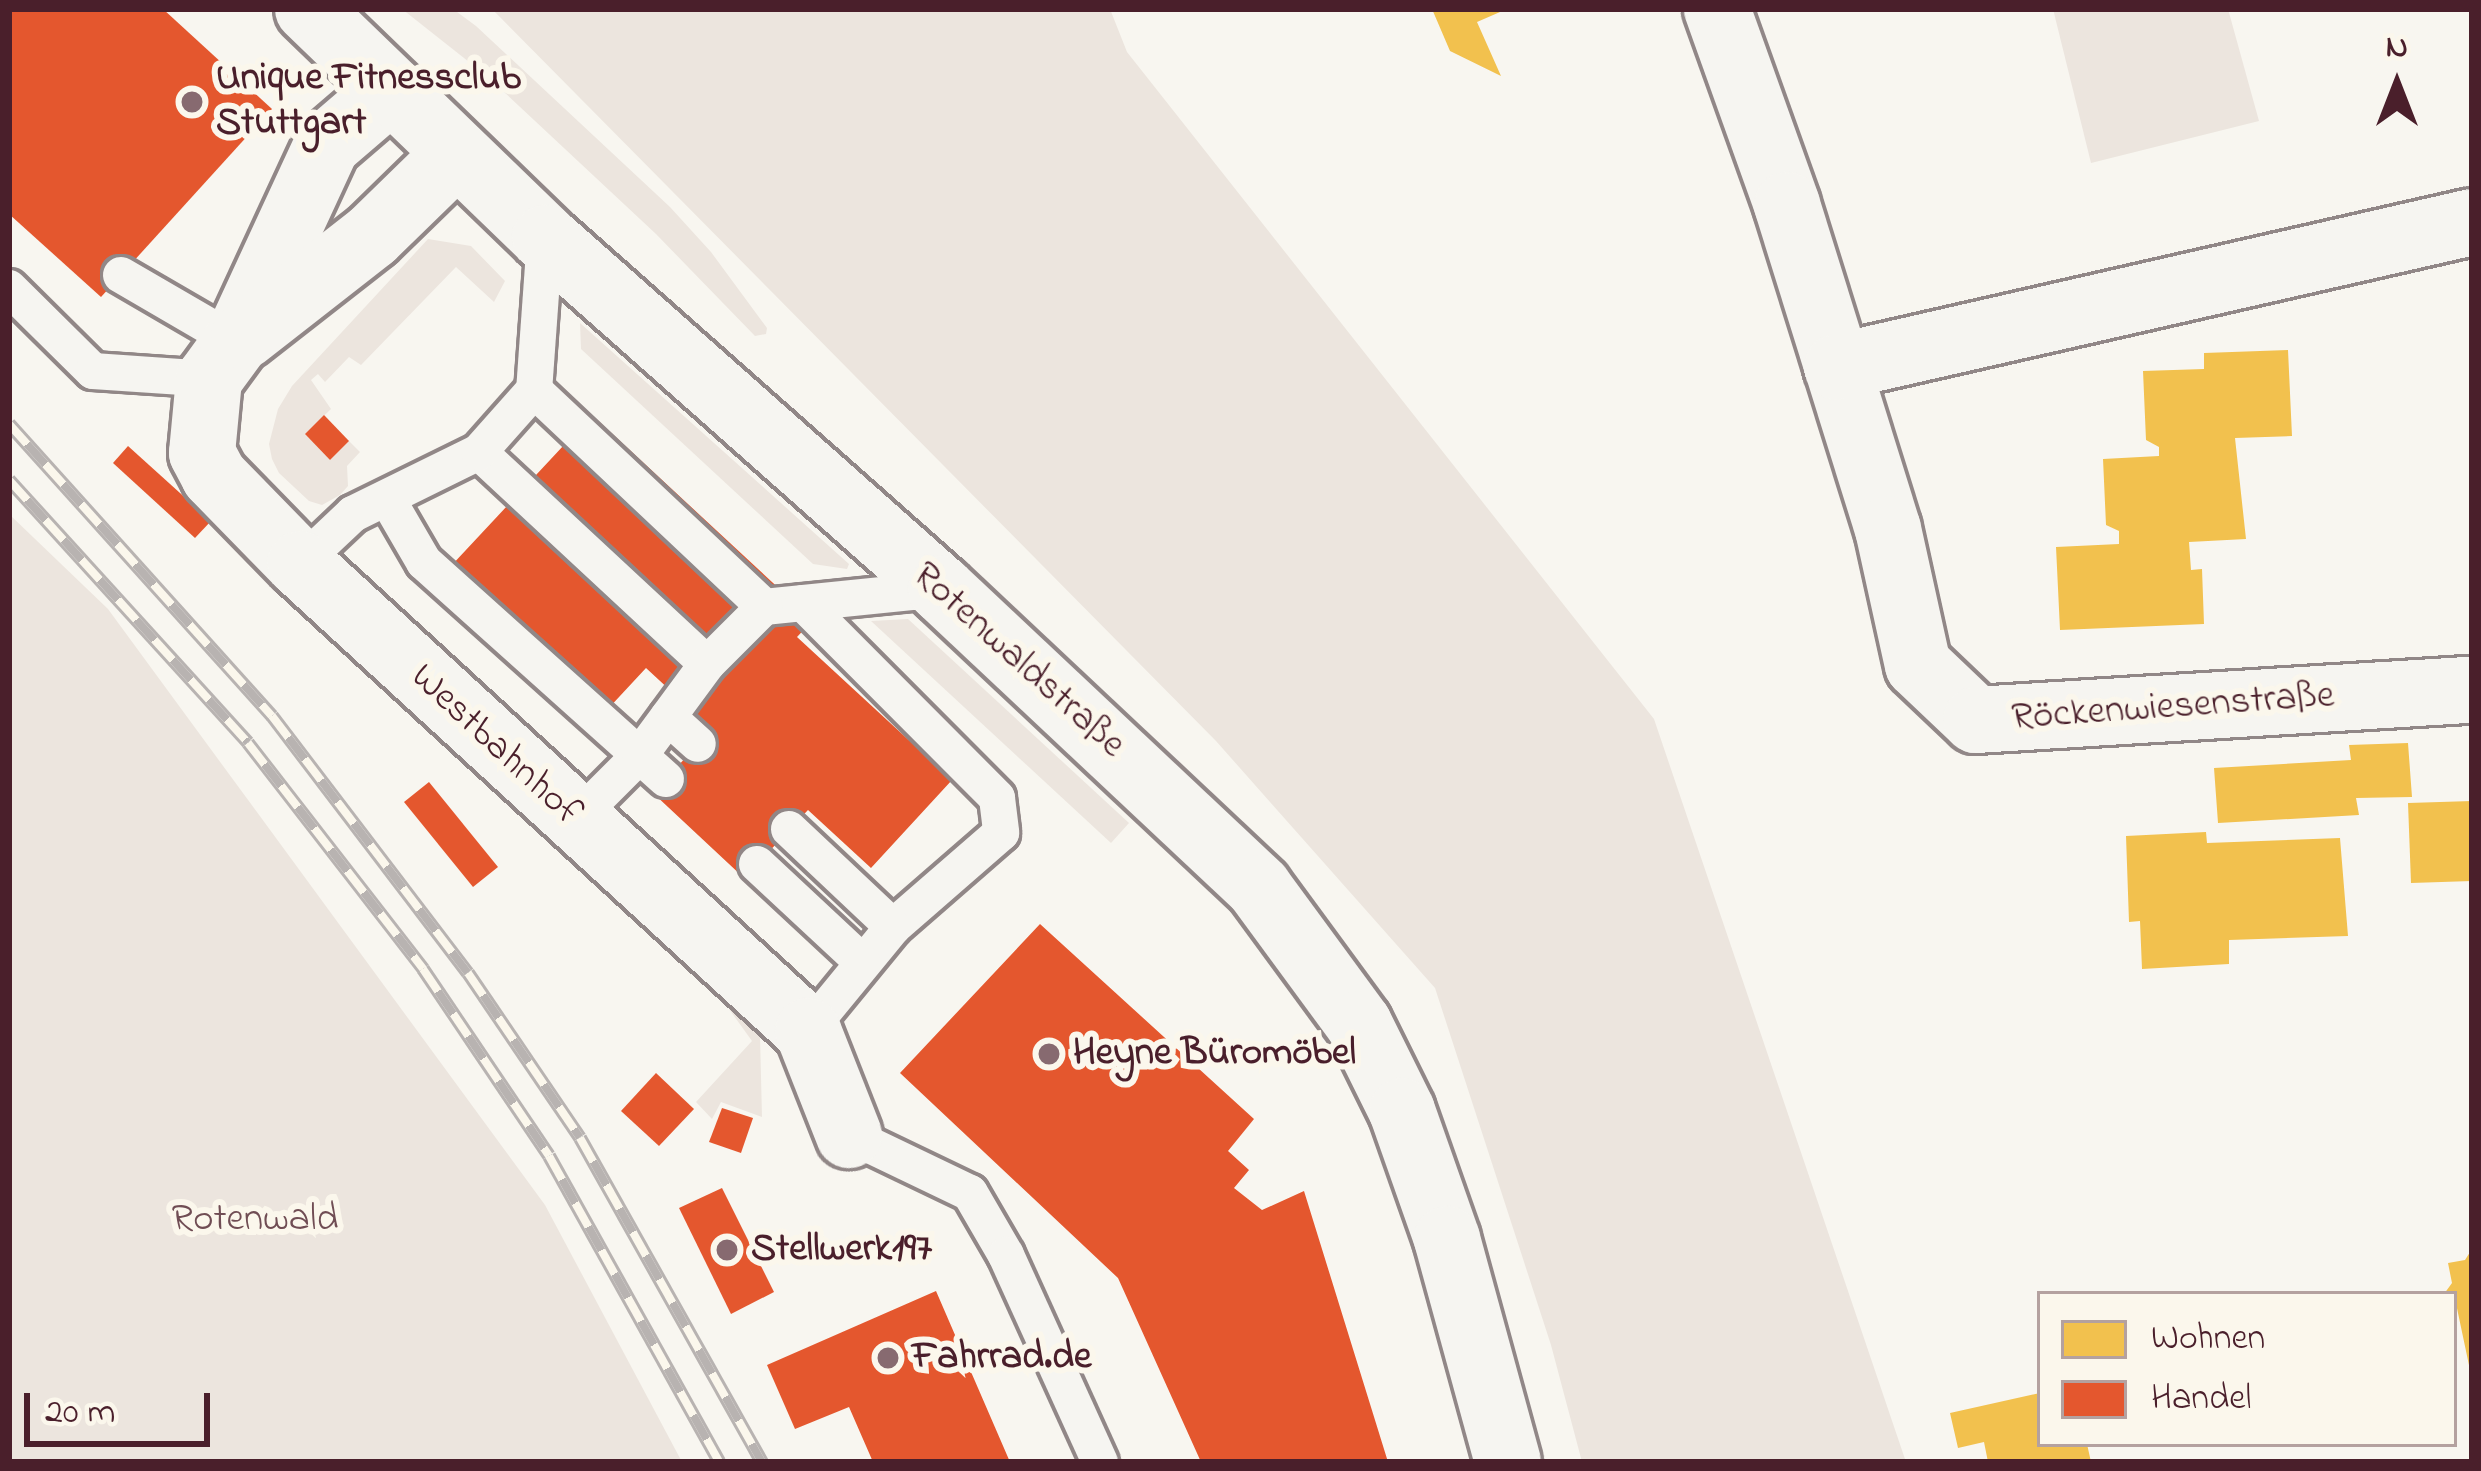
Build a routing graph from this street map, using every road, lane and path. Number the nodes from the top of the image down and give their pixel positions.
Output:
1 (308, 9) edge
2 (1717, 9) edge
3 (391, 90) junction
4 (456, 154) junction
5 (2472, 222) edge
6 (545, 238) junction
7 (122, 275) dead end
8 (9, 288) edge
9 (222, 360) junction
10 (1838, 367) junction
11 (534, 390) junction
12 (479, 452) junction
13 (388, 500) junction
14 (300, 564) junction
15 (941, 589) junction
16 (803, 603) junction
17 (764, 607) junction
18 (707, 664) junction
19 (2472, 690) edge
20 (668, 717) junction
21 (698, 744) dead end
22 (653, 767) junction
23 (574, 821) junction
24 (789, 830) dead end
25 (758, 864) dead end
26 (893, 927) junction
27 (862, 962) junction
28 (808, 1031) junction
29 (849, 1135) joint
30 (1100, 1462) edge
31 (1508, 1462) edge

1 - 3 street, Rotenwaldstraße
2 - 10 street, Röckenwiesenstraße
3 - 4 street, Rotenwaldstraße
3 - 9 street, Westbahnhof
4 - 6 street, Rotenwaldstraße
4 - 9 street
5 - 10 street
6 - 11 lane
6 - 15 street, Rotenwaldstraße
7 - 9 lane
8 - 9 lane
9 - 14 street, Westbahnhof
10 - 19 street, Röckenwiesenstraße
11 - 12 lane
11 - 17 lane
12 - 13 lane
12 - 18 lane
13 - 14 lane
13 - 22 lane
14 - 23 street, Westbahnhof
15 - 16 lane
15 - 31 street, Rotenwaldstraße
16 - 17 lane
16 - 26 lane
17 - 18 lane
18 - 20 lane
20 - 21 lane
20 - 22 lane
22 - 23 lane
23 - 28 street, Westbahnhof
24 - 26 lane
25 - 27 lane
26 - 27 lane
27 - 28 lane
28 - 29 street, Westbahnhof
29 - 30 lane

